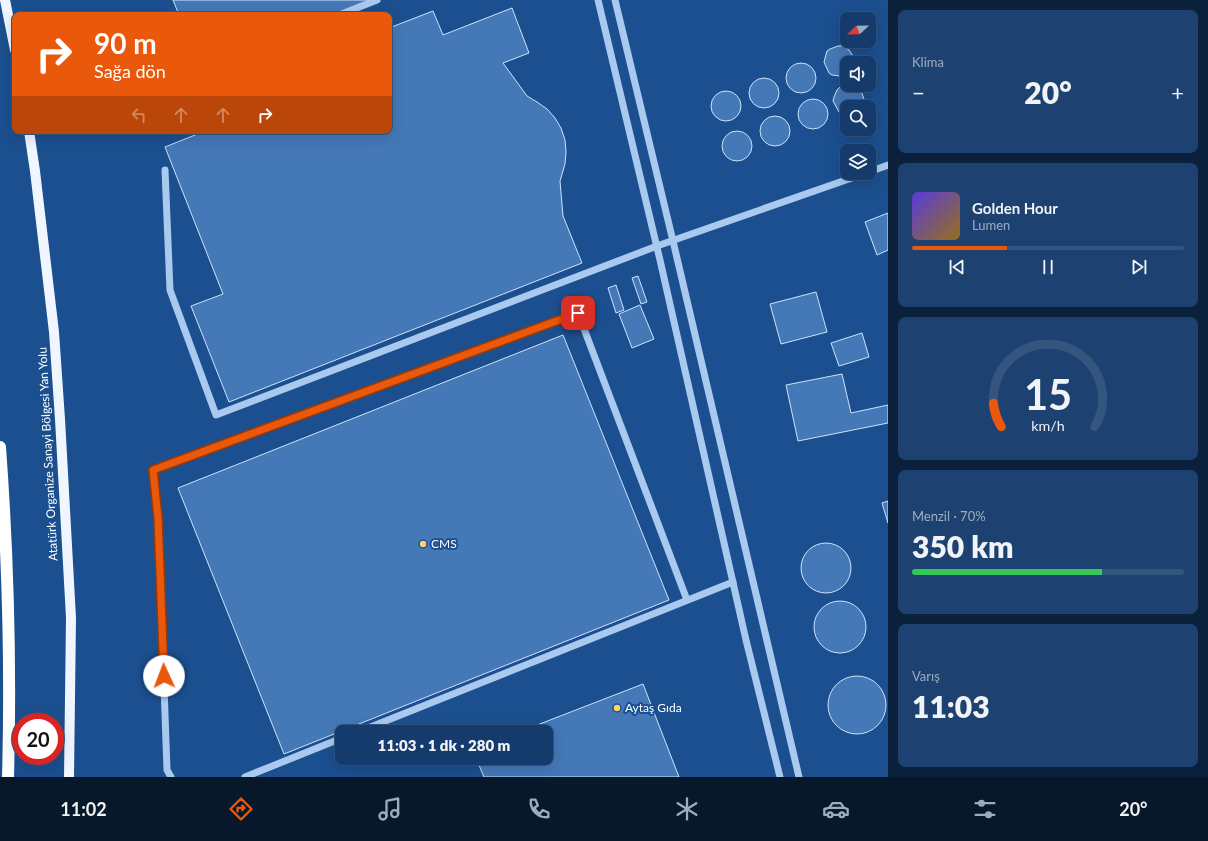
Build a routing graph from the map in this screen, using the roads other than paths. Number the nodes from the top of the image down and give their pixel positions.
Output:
1 (5, 0) edge
2 (377, 0) edge
3 (598, 0) edge
4 (615, 0) edge
5 (347, 12) edge
6 (12, 35) edge
7 (29, 134) edge
8 (888, 165) edge
9 (876, 169) edge
10 (165, 170) dead end
11 (846, 180) edge
12 (673, 241) junction
13 (657, 246) junction
14 (0, 447) edge
15 (733, 582) junction
16 (687, 600) junction
17 (375, 725) edge
18 (335, 741) edge
19 (8, 777) edge
20 (69, 777) edge
21 (171, 777) edge
22 (245, 777) edge
23 (780, 777) edge
24 (799, 777) edge

1 - 6 main road
2 - 5 street
3 - 13 street
4 - 12 street
7 - 20 main road, Atatürk Organize Sanayi Bölgesi Yan Yolu
8 - 9 street
10 - 13 street
11 - 12 street
12 - 13 street
12 - 24 street
13 - 15 street
14 - 19 highway
15 - 16 street
15 - 23 street
16 - 17 street
16 - 21 street
18 - 22 street

